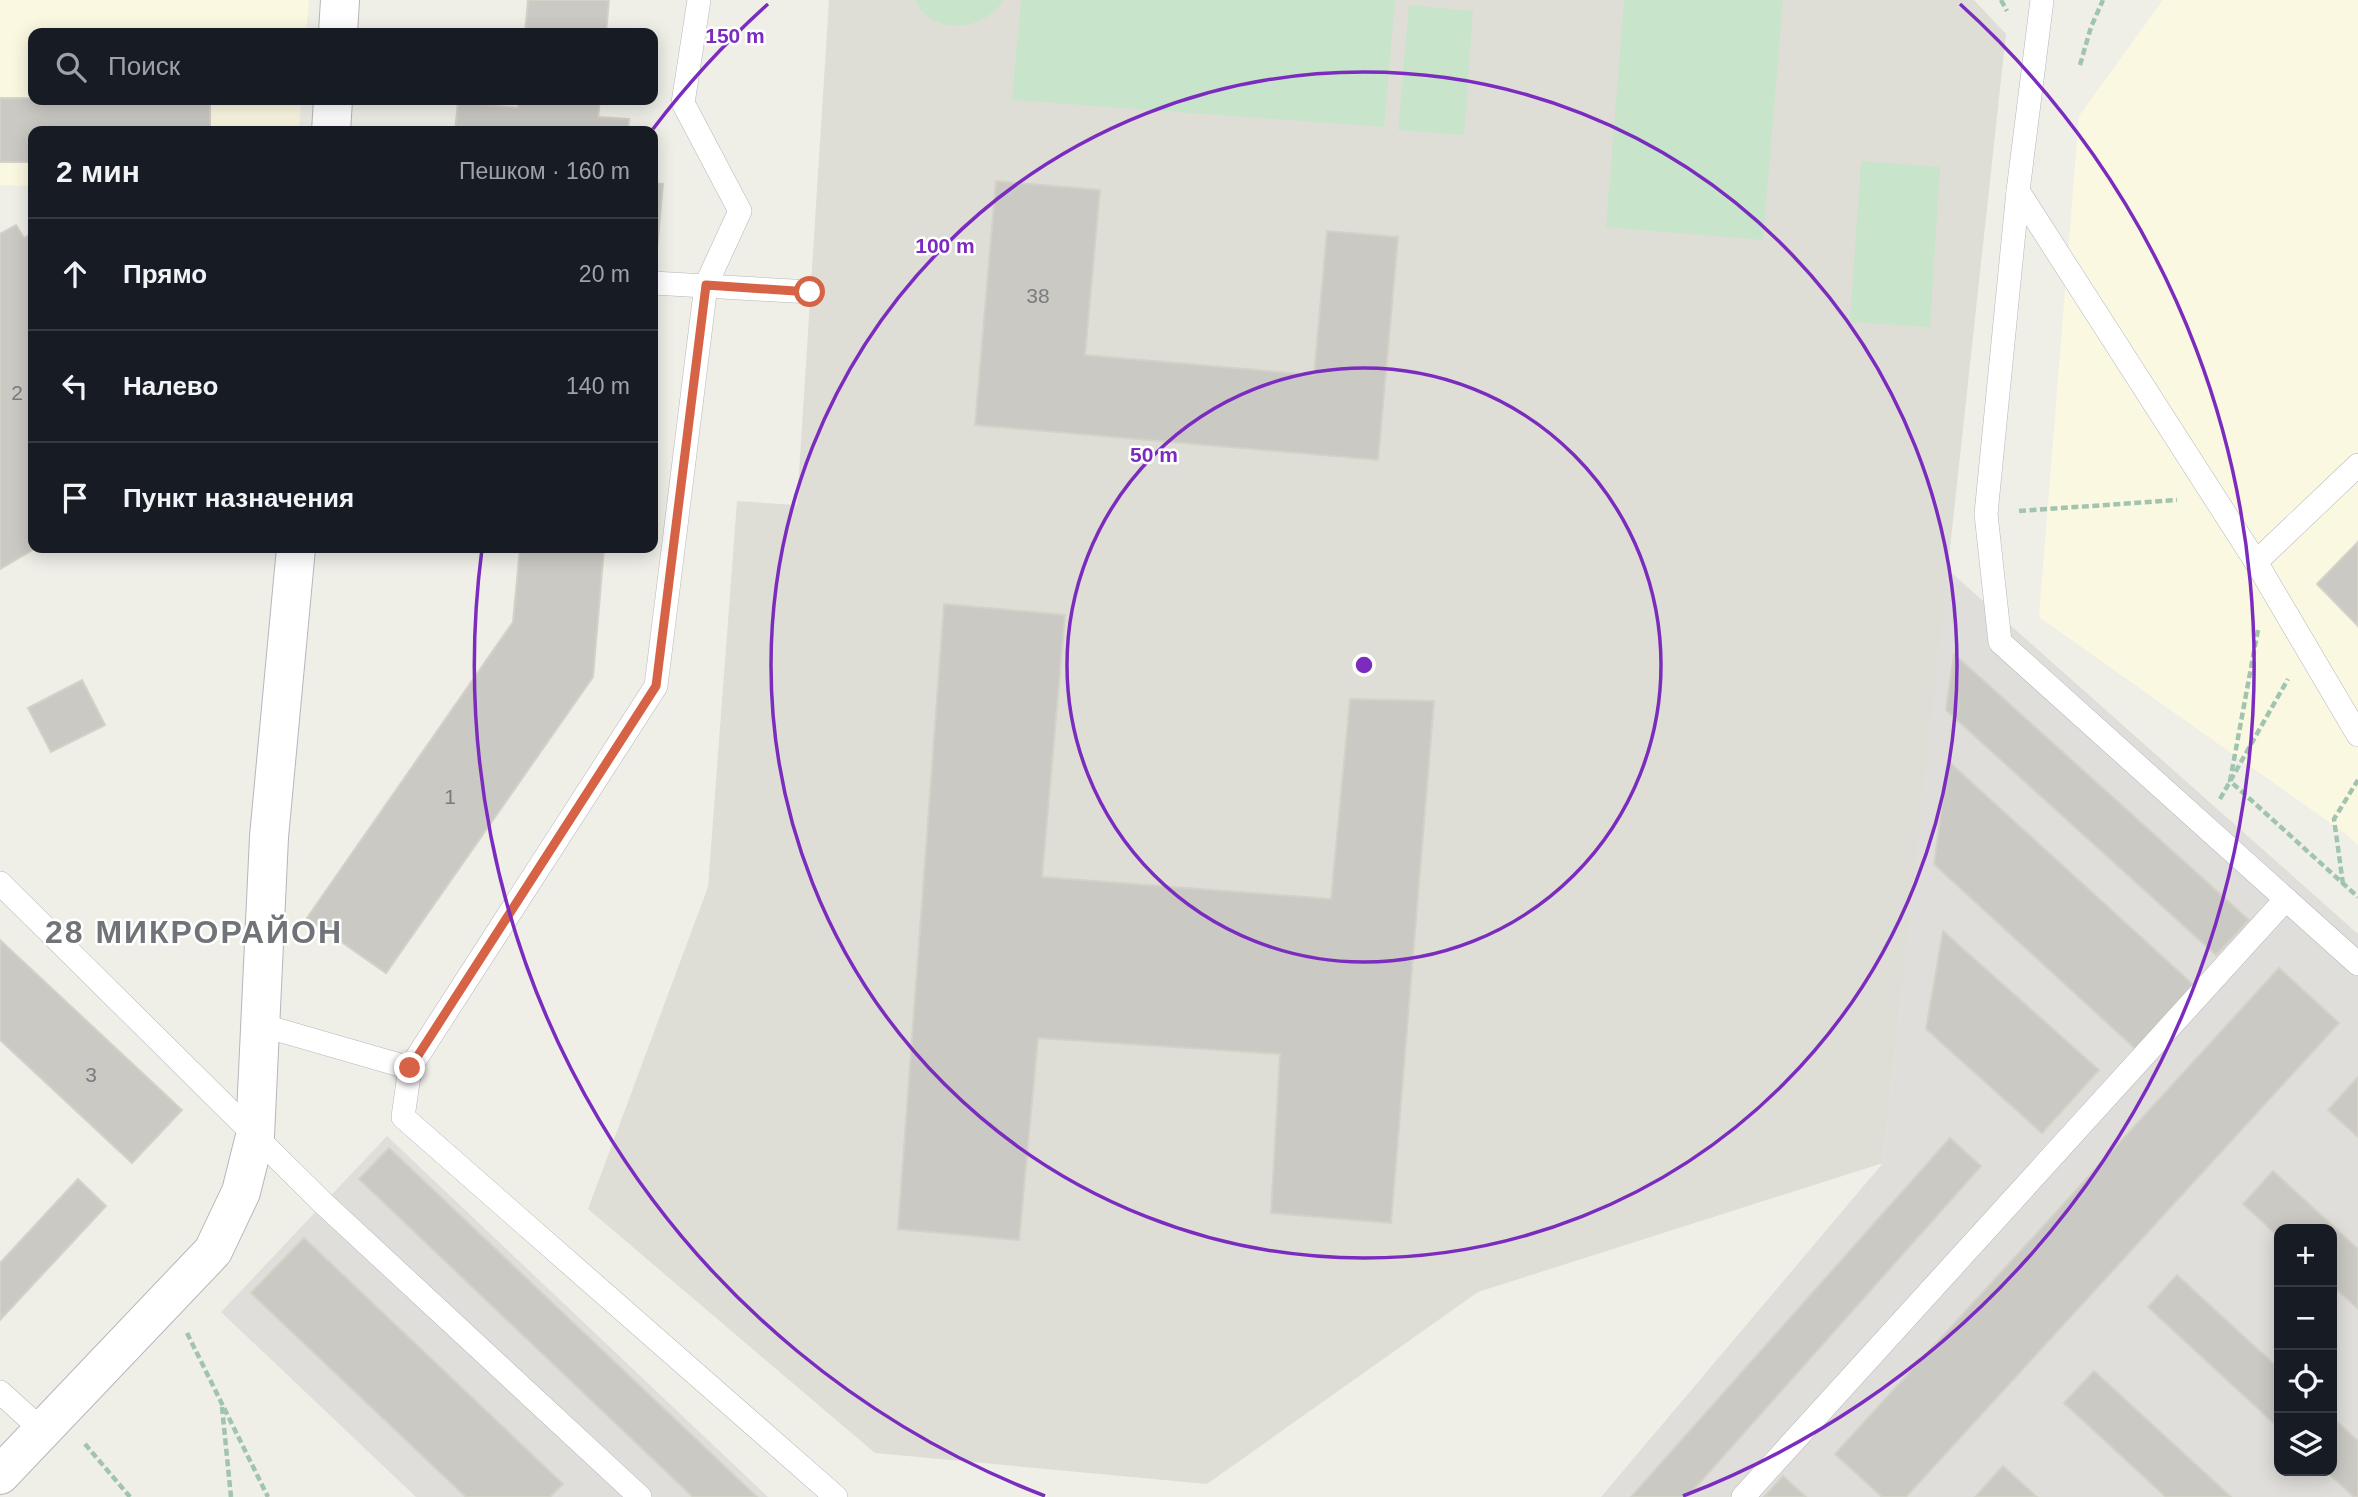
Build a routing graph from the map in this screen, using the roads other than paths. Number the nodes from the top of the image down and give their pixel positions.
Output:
1 (340, 0) edge
2 (699, 0) edge
3 (2042, 0) edge
4 (338, 28) edge
5 (333, 105) edge
6 (331, 126) edge
7 (2018, 191) junction
8 (658, 283) edge
9 (706, 285) junction
10 (810, 292) dead end
11 (2358, 465) edge
12 (296, 553) edge
13 (2262, 572) junction
14 (2358, 734) edge
15 (0, 883) edge
16 (2286, 899) junction
17 (2358, 964) edge
18 (261, 1025) junction
19 (410, 1068) junction
20 (255, 1136) junction
21 (0, 1392) edge
22 (51, 1422) junction
23 (0, 1475) edge
24 (640, 1497) edge
25 (836, 1497) edge
26 (1743, 1497) edge

1 - 4 street
2 - 9 lane
3 - 7 lane
5 - 6 street
7 - 13 lane
7 - 16 lane
8 - 9 lane
9 - 10 lane
9 - 19 lane
11 - 13 lane
12 - 18 street
13 - 14 lane
15 - 20 lane
16 - 17 lane
16 - 26 lane
18 - 19 lane
18 - 20 street
19 - 25 lane
20 - 22 street
20 - 24 lane
21 - 22 lane
22 - 23 street

